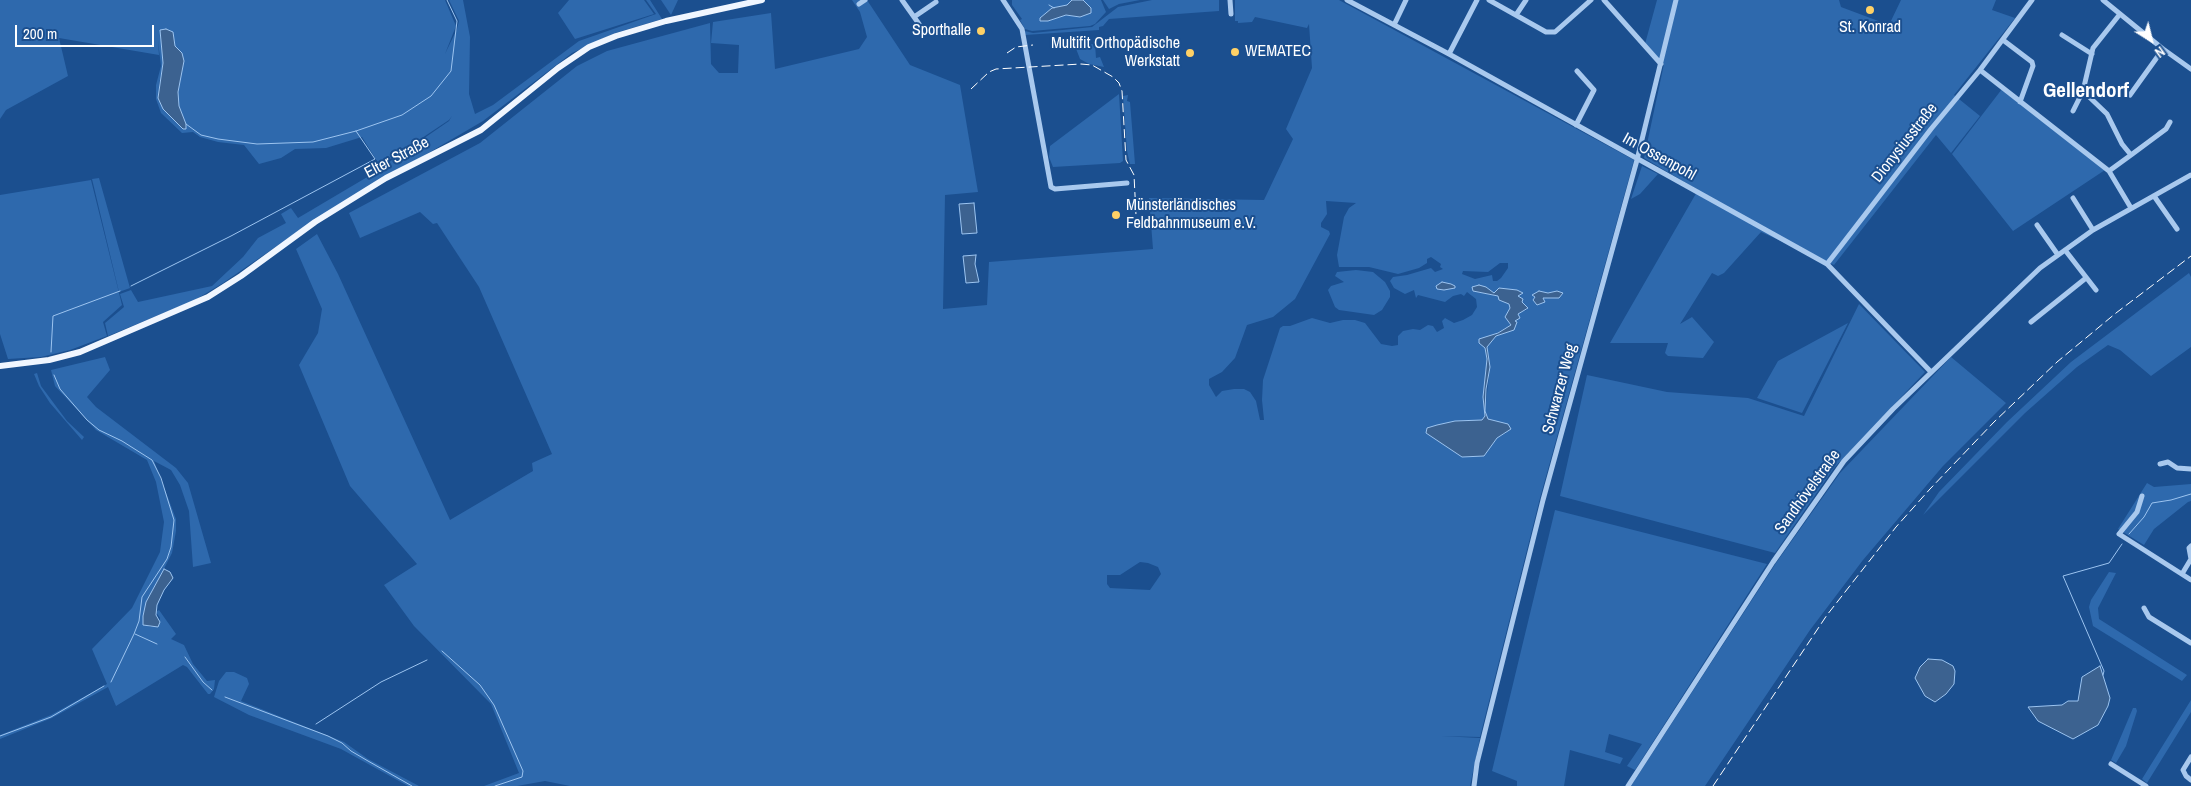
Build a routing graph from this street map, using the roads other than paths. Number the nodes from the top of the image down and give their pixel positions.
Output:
1 (762, 0) edge
2 (865, 0) edge
3 (902, 0) edge
4 (1003, 0) edge
5 (1230, 0) edge
6 (1347, 0) edge
7 (1406, 0) edge
8 (1477, 0) edge
9 (1489, 0) edge
10 (1526, 0) edge
11 (1592, 0) edge
12 (1604, 0) edge
13 (1676, 0) edge
14 (2032, 0) edge
15 (2103, 0) edge
16 (936, 2) dead end
17 (859, 4) dead end
18 (1231, 14) dead end
19 (2120, 14) junction
20 (1516, 15) junction
21 (914, 17) junction
22 (919, 24) dead end
23 (1394, 25) junction
24 (2062, 36) dead end
25 (2003, 40) junction
26 (2163, 49) junction
27 (1449, 54) junction
28 (2092, 54) junction
29 (1661, 64) junction
30 (2191, 69) edge
31 (1980, 70) junction
32 (1577, 72) dead end
33 (2083, 92) junction
34 (2130, 95) dead end
35 (2020, 102) junction
36 (2072, 112) dead end
37 (2170, 122) dead end
38 (1576, 125) junction
39 (2131, 155) junction
40 (1638, 160) junction
41 (2109, 171) junction
42 (2191, 176) edge
43 (1126, 183) dead end
44 (2154, 196) junction
45 (2073, 198) dead end
46 (2131, 208) junction
47 (2037, 225) dead end
48 (2177, 229) dead end
49 (2093, 230) junction
50 (2065, 250) junction
51 (2058, 255) junction
52 (1827, 264) junction
53 (2086, 278) junction
54 (2096, 290) dead end
55 (2031, 322) dead end
56 (0, 366) edge
57 (1931, 372) junction
58 (2160, 464) dead end
59 (2191, 469) edge
60 (2142, 496) dead end
61 (2191, 546) edge
62 (2182, 574) junction
63 (2191, 580) edge
64 (2144, 608) dead end
65 (2191, 644) edge
66 (2191, 757) edge
67 (2111, 764) dead end
68 (2191, 780) edge
69 (1474, 786) edge
70 (1628, 786) edge
71 (2146, 786) edge

1 - 56 main road, Elter Straße
2 - 17 street
3 - 21 street
4 - 43 street
5 - 18 street
6 - 23 street, Im Ossenpohl
7 - 23 street
8 - 27 street
9 - 20 street
10 - 20 street
11 - 20 street
12 - 29 street
13 - 29 street, Schwarzer Weg
14 - 25 street, Dionysiusstraße
15 - 19 street
16 - 21 street
19 - 26 street
19 - 28 street
21 - 22 street
23 - 27 street, Im Ossenpohl
24 - 28 street
25 - 31 street, Dionysiusstraße
25 - 35 street
26 - 30 street
26 - 34 street
27 - 38 street, Im Ossenpohl
28 - 33 street
29 - 40 street, Schwarzer Weg
31 - 35 street
31 - 52 street, Dionysiusstraße
32 - 38 street
33 - 36 street
33 - 39 street
35 - 41 street
37 - 39 street
38 - 40 street, Im Ossenpohl
39 - 41 street
40 - 52 street, Im Ossenpohl
40 - 69 street, Schwarzer Weg
41 - 46 street
42 - 44 street, Sandhövelstraße
44 - 46 street, Sandhövelstraße
44 - 48 street
45 - 49 street
46 - 49 street, Sandhövelstraße
47 - 51 street
49 - 50 street, Sandhövelstraße
50 - 51 street, Sandhövelstraße
50 - 53 street
51 - 57 street, Sandhövelstraße
52 - 57 street, Im Ossenpohl
53 - 54 street
53 - 55 street
57 - 70 street, Sandhövelstraße
58 - 59 street
60 - 62 street
61 - 62 street
62 - 63 street
64 - 65 street
66 - 68 street
67 - 71 street

